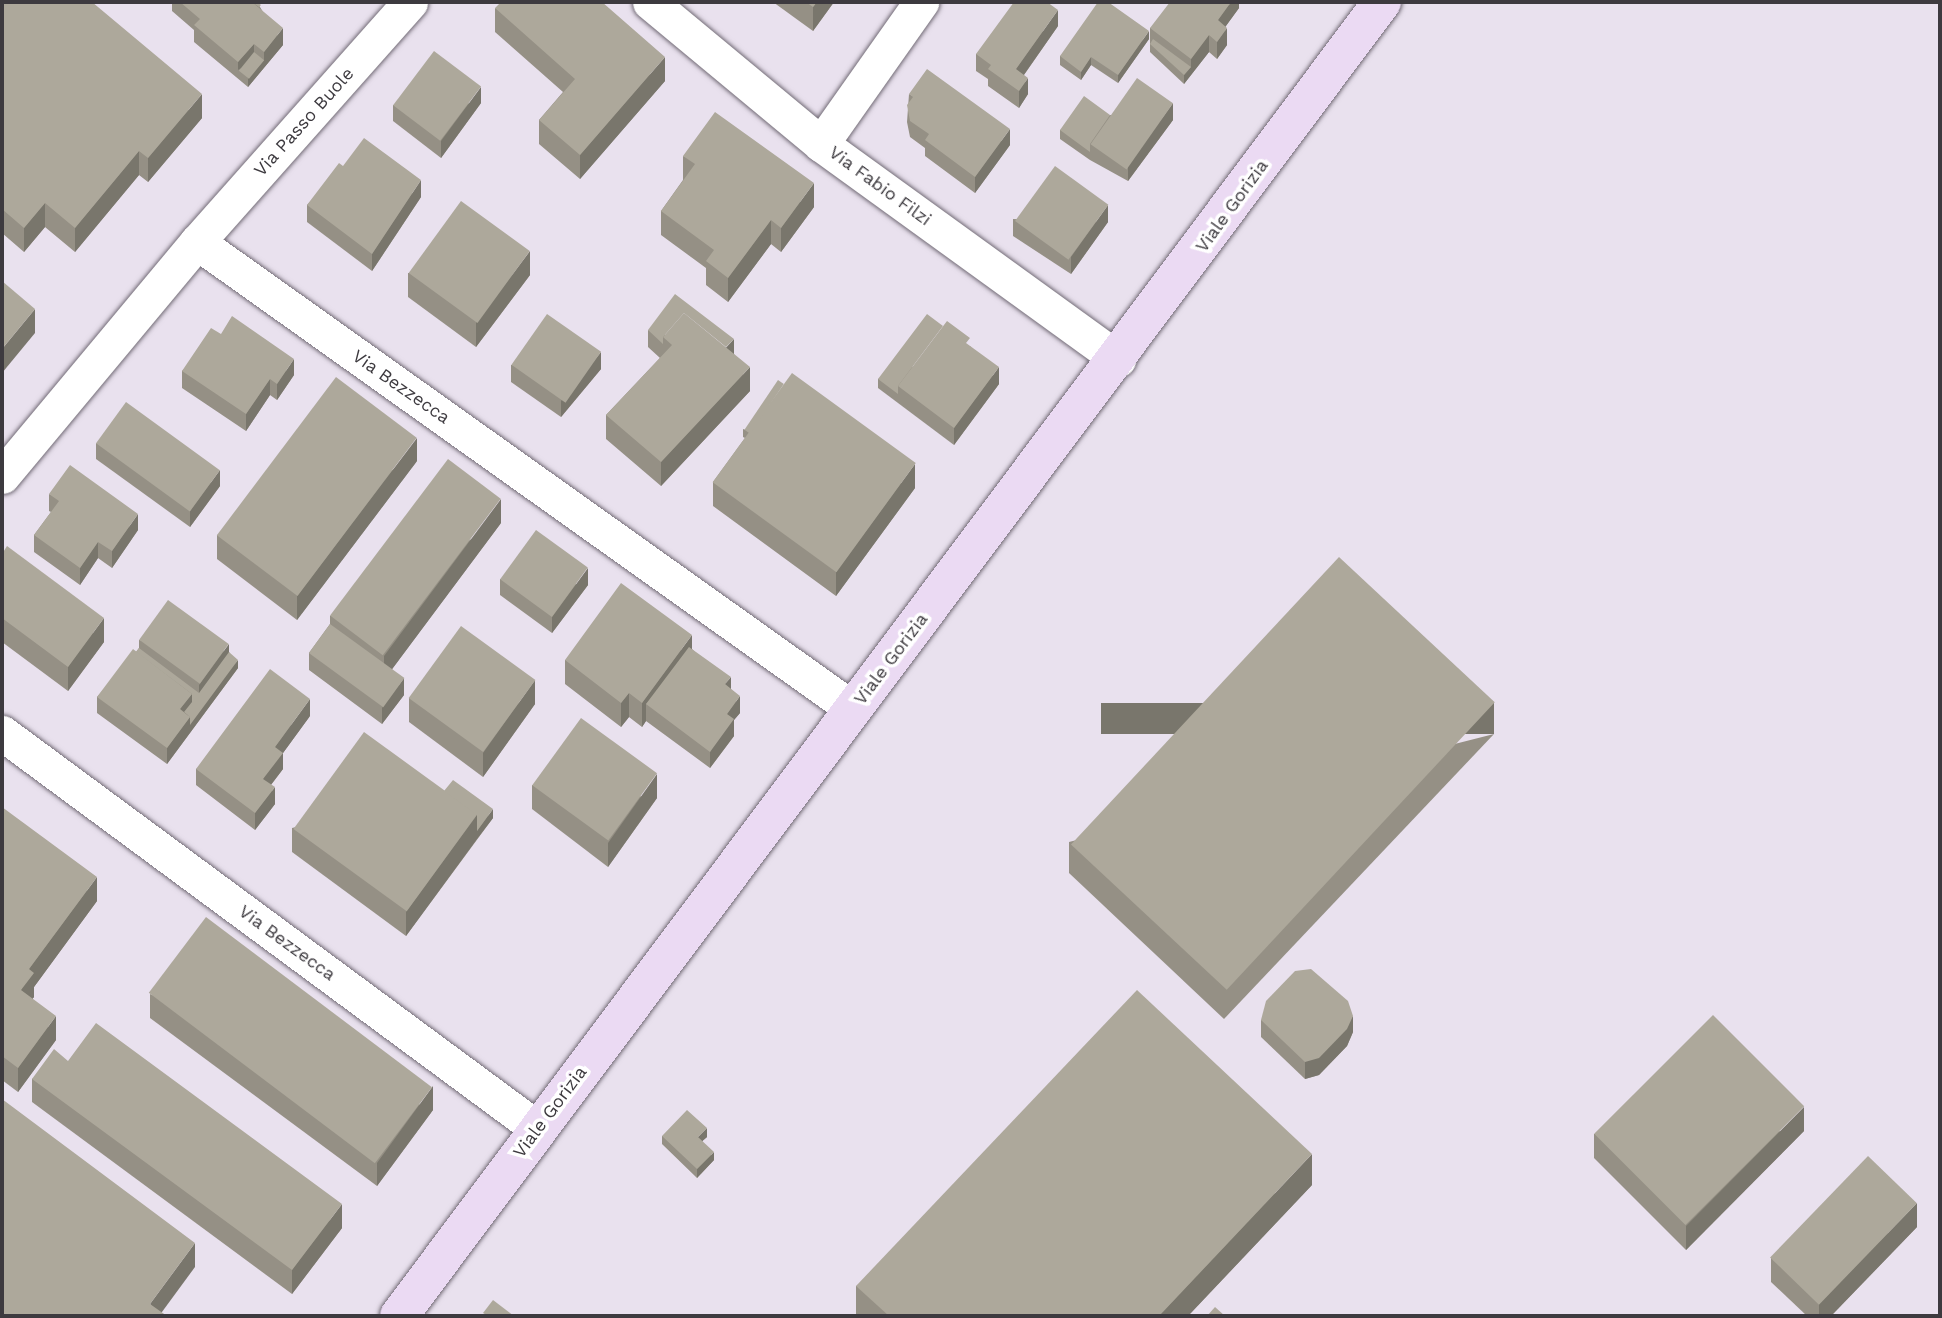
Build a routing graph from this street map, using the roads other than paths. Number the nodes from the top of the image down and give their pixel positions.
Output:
1 (410, 2) edge
2 (650, 2) edge
3 (921, 2) edge
4 (1382, 2) edge
5 (821, 144) junction
6 (197, 242) junction
7 (1118, 359) junction
8 (2, 476) edge
9 (853, 709) junction
10 (2, 733) edge
11 (538, 1129) junction
12 (399, 1316) edge

1 - 6 street, Via Passo Buole
2 - 5 street, Via Fabio Filzi
3 - 5 street
4 - 7 street, Viale Gorizia
5 - 7 street, Via Fabio Filzi
6 - 8 street
6 - 9 street, Via Bezzecca
7 - 9 street, Viale Gorizia
9 - 11 street, Viale Gorizia
10 - 11 street, Via Bezzecca
11 - 12 street, Viale Gorizia

